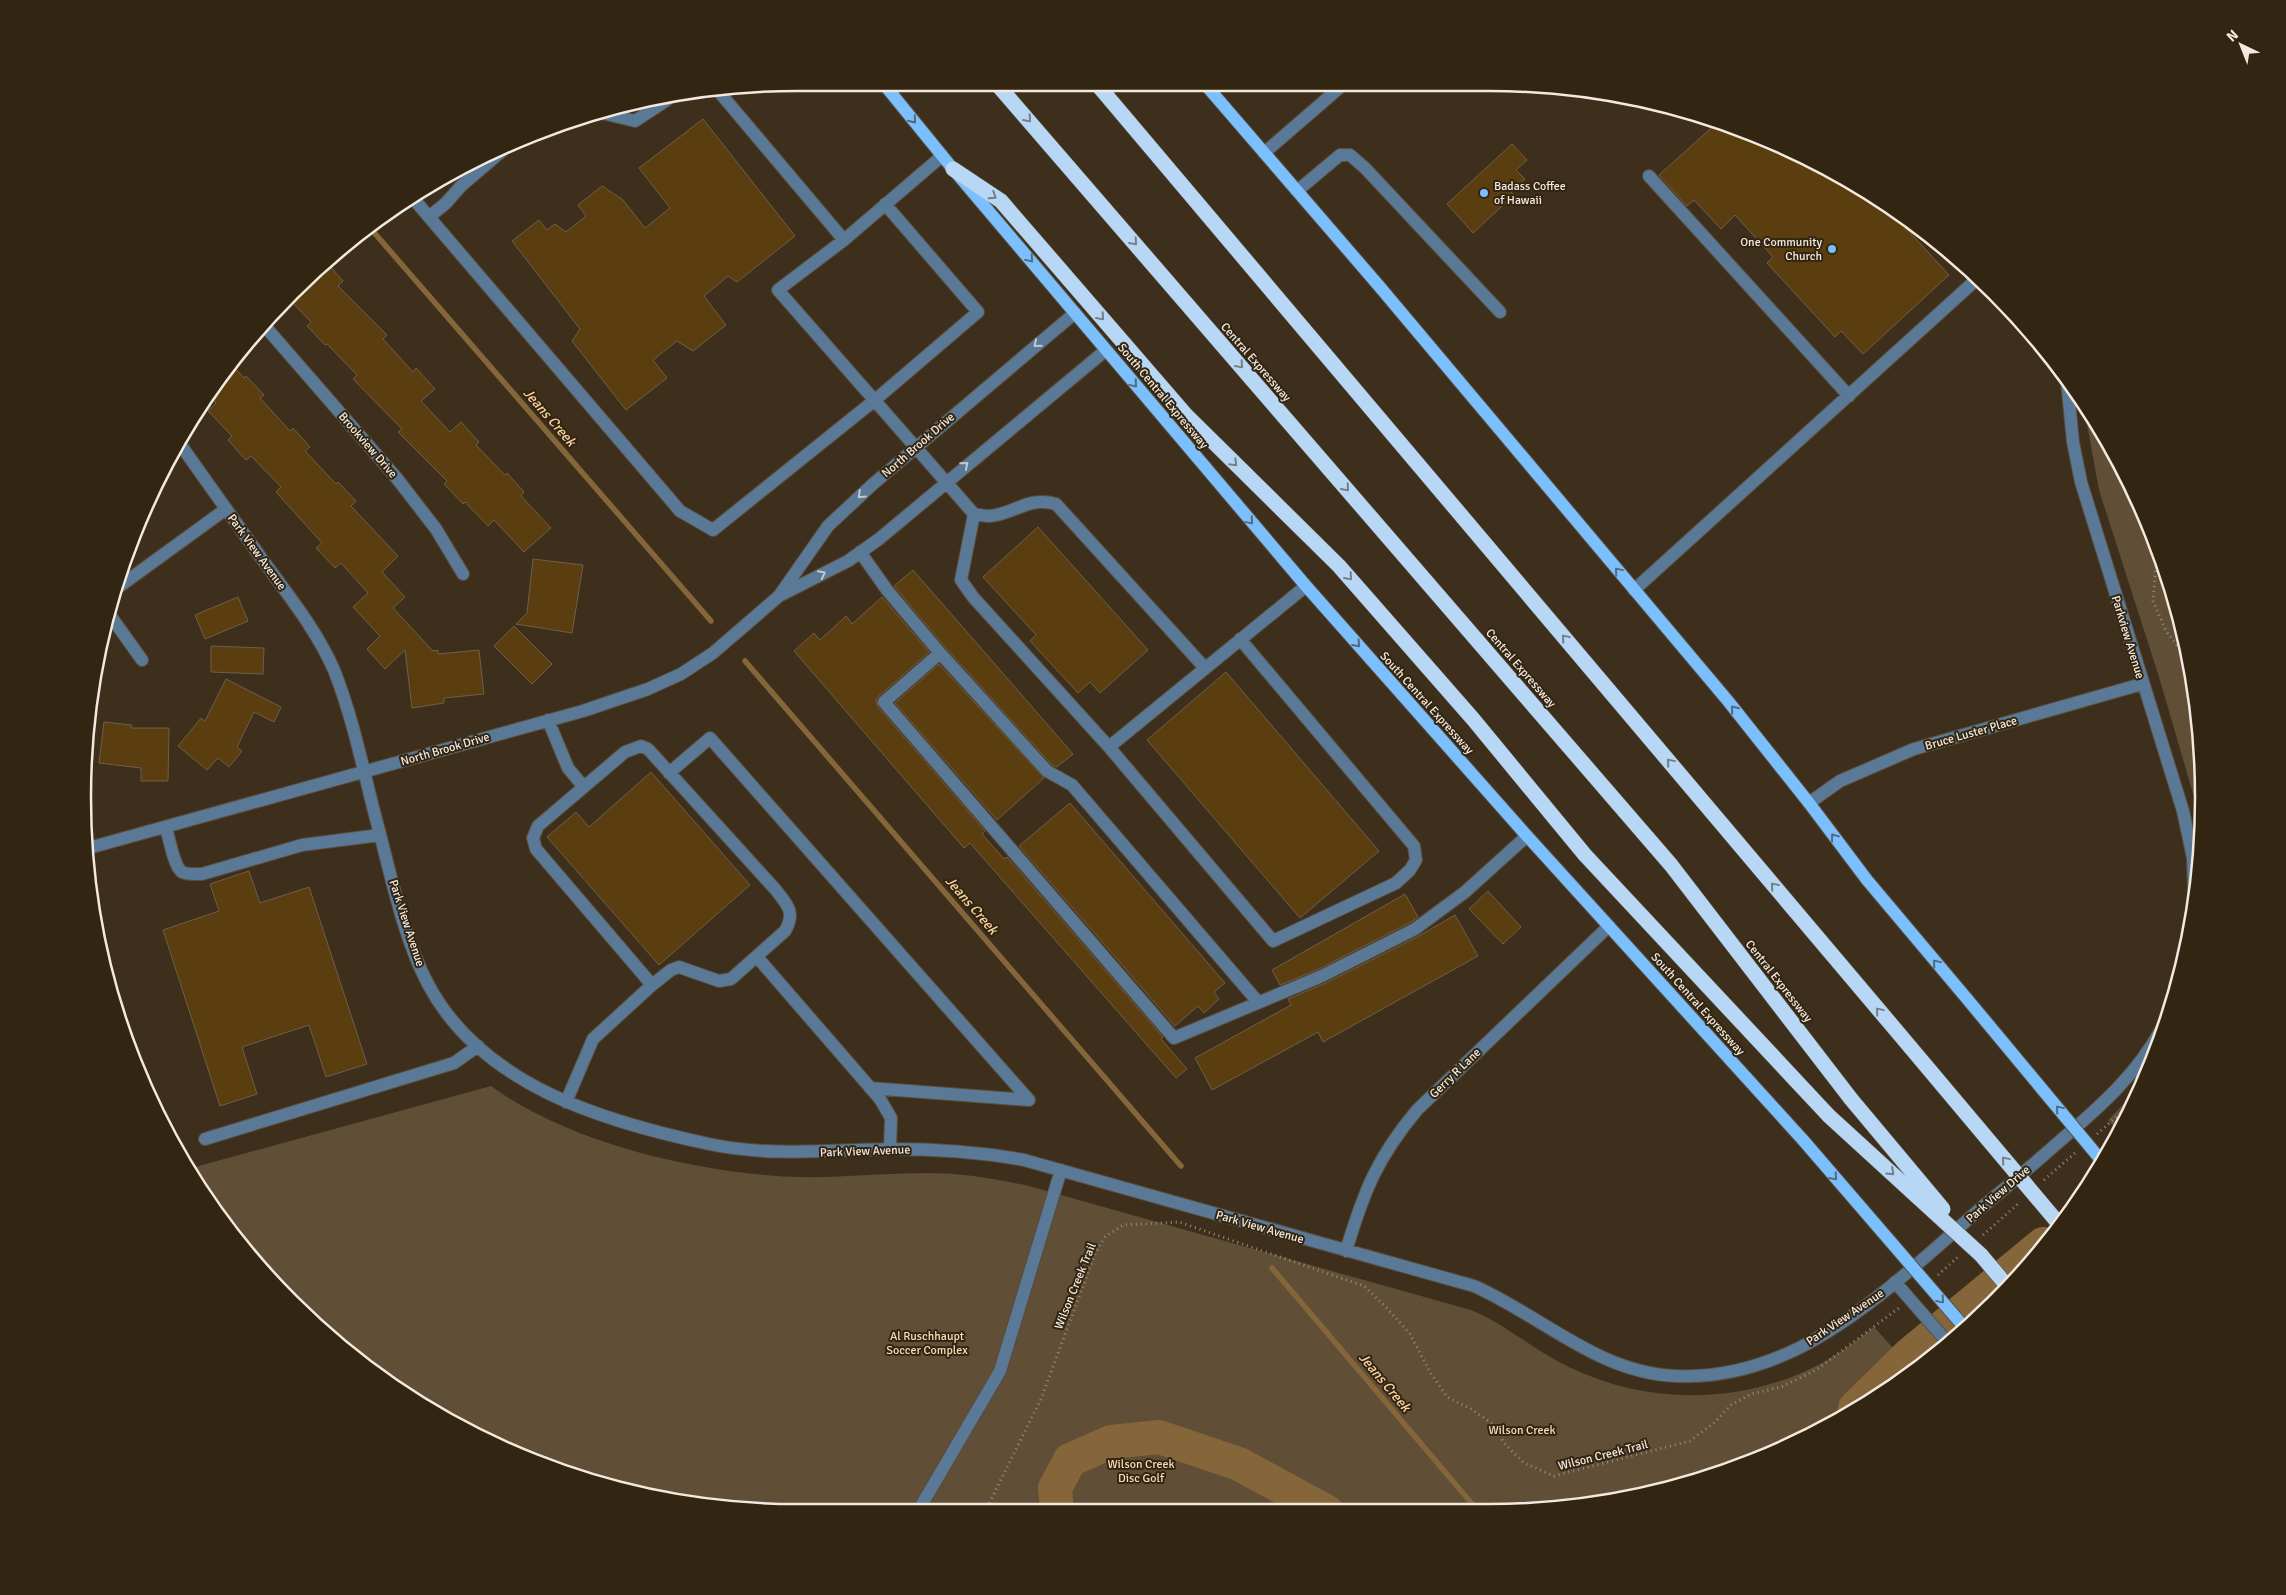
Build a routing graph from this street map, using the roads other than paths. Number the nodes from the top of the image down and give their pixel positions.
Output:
1 (890, 91) edge
2 (1004, 91) edge
3 (1104, 91) edge
4 (1212, 91) edge
5 (1334, 91) edge
6 (722, 96) edge
7 (660, 105) edge
8 (612, 116) edge
9 (1264, 153) junction
10 (942, 156) junction
11 (489, 162) edge
12 (953, 169) junction
13 (1650, 176) dead end
14 (1297, 191) junction
15 (417, 203) edge
16 (885, 204) junction
17 (429, 217) junction
18 (844, 240) junction
19 (1972, 283) edge
20 (1500, 312) dead end
21 (1075, 313) junction
22 (269, 330) edge
23 (1106, 350) junction
24 (2068, 394) edge
25 (1849, 396) junction
26 (875, 400) junction
27 (916, 446) junction
28 (183, 449) edge
29 (947, 481) junction
30 (226, 509) junction
31 (974, 514) junction
32 (860, 552) junction
33 (463, 574) dead end
34 (125, 582) edge
35 (1306, 586) junction
36 (1634, 590) junction
37 (779, 596) junction
38 (114, 620) edge
39 (1240, 640) junction
40 (940, 653) junction
41 (142, 660) dead end
42 (1205, 668) junction
43 (2142, 684) junction
44 (548, 720) junction
45 (1109, 747) junction
46 (364, 771) junction
47 (670, 773) junction
48 (583, 786) junction
49 (1809, 803) junction
50 (166, 828) junction
51 (380, 835) junction
52 (1528, 836) junction
53 (93, 848) edge
54 (2192, 853) edge
55 (1609, 926) junction
56 (757, 957) junction
57 (652, 985) junction
58 (1258, 1002) junction
59 (478, 1046) junction
60 (2147, 1052) edge
61 (870, 1088) junction
62 (566, 1102) junction
63 (205, 1140) dead end
64 (890, 1149) junction
65 (2098, 1155) edge
66 (1062, 1170) junction
67 (2055, 1219) edge
68 (1346, 1251) junction
69 (1981, 1255) junction
70 (2003, 1281) edge
71 (1895, 1282) junction
72 (1960, 1322) edge
73 (1943, 1337) edge
74 (922, 1504) edge

1 -> 10 main road, South Central Expressway
2 -> 69 highway, Central Expressway, bridge
67 -> 3 highway, bridge
4 - 9 main road
5 - 9 street
6 - 18 street
7 - 8 street
9 - 14 main road
10 - 12 main road, South Central Expressway
10 - 16 street
11 - 17 street
12 -> 21 main road, South Central Expressway
12 -> 69 highway, bridge
13 - 25 street
14 - 20 street
36 -> 14 main road
15 - 17 street
16 - 18 street
16 - 26 street
17 - 26 street
18 - 26 street
19 - 25 street
21 - 23 main road, South Central Expressway
21 -> 27 street, North Brook Drive
22 - 33 street, Brookview Drive
29 -> 23 street, North Brook Drive
23 -> 35 main road, South Central Expressway
24 - 43 street, Parkview Avenue
25 - 36 street
26 - 27 street
27 - 29 street
27 -> 37 street, North Brook Drive
28 - 30 street, Park View Avenue
29 - 31 street
29 - 32 street, North Brook Drive
30 - 34 street
30 - 46 street, Park View Avenue
31 - 42 street
31 - 45 street
37 -> 32 street, North Brook Drive
32 - 40 street
35 - 39 street
35 -> 52 main road, South Central Expressway
49 -> 36 main road
37 - 44 street, North Brook Drive
38 - 41 street
39 - 42 street
39 - 45 street
40 - 58 street
40 - 58 street
42 - 45 street
43 - 49 street, Bruce Luster Place
43 - 54 street, Parkview Avenue
44 - 46 street, North Brook Drive
44 - 48 street
46 - 50 street, North Brook Drive
46 - 51 street, Park View Avenue
47 - 48 street
47 - 56 street
47 - 61 street
48 - 57 street
65 -> 49 main road, bridge
50 - 51 street
50 - 53 street, North Brook Drive
51 - 59 street, Park View Avenue
52 - 55 main road, South Central Expressway
52 - 58 street
55 - 68 street, Gerry R Lane
55 -> 72 main road, South Central Expressway, bridge
56 - 57 street
56 - 61 street
57 - 62 street
59 - 62 street, Park View Avenue
59 - 63 street
60 - 71 street, Park View Drive
61 - 64 street
62 - 64 street, Park View Avenue
64 - 66 street, Park View Avenue
66 - 68 street, Park View Avenue
66 - 74 street
68 - 71 street, Park View Avenue
69 - 70 highway, Central Expressway
71 - 73 street

